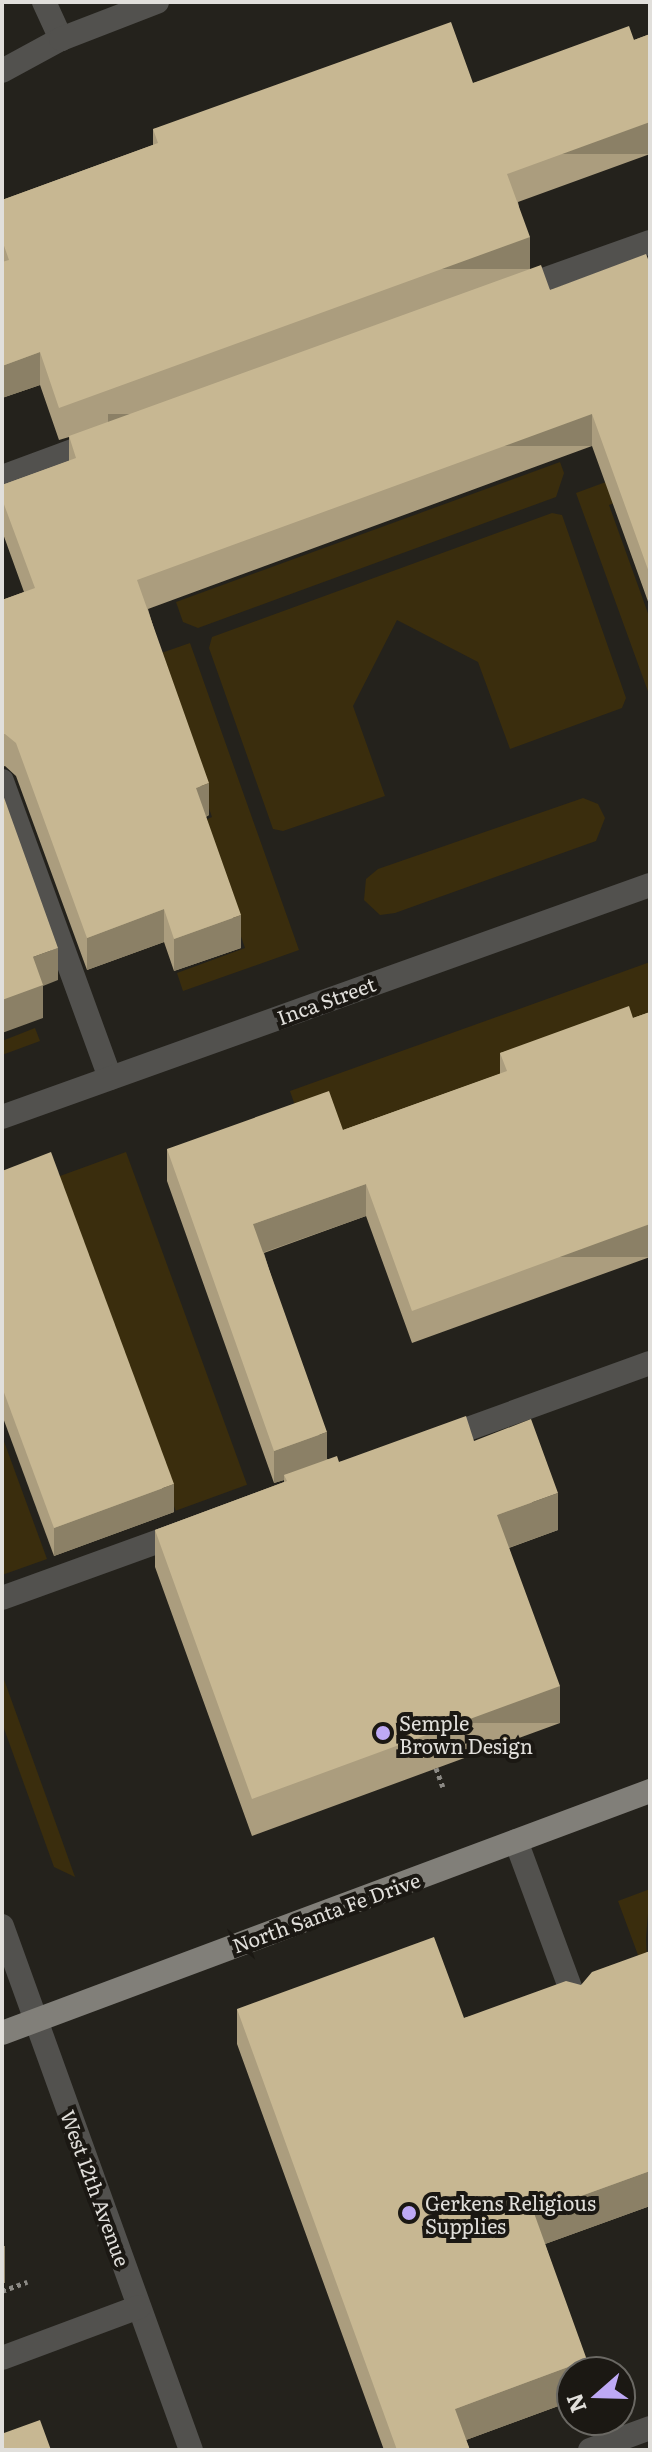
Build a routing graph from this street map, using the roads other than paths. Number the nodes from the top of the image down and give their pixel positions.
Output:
1 (44, 2) edge
2 (157, 2) edge
3 (61, 39) junction
4 (2, 71) edge
5 (650, 242) edge
6 (491, 299) edge
7 (125, 432) edge
8 (2, 477) edge
9 (2, 781) edge
10 (650, 885) edge
11 (110, 1078) junction
12 (2, 1117) edge
13 (650, 1363) edge
14 (413, 1449) edge
15 (205, 1524) edge
16 (2, 1598) edge
17 (650, 1791) edge
18 (516, 1841) junction
19 (2, 1926) edge
20 (577, 2006) edge
21 (36, 2020) junction
22 (2, 2033) edge
23 (139, 2307) junction
24 (2, 2358) edge
25 (650, 2428) edge
26 (191, 2450) edge
27 (590, 2450) edge

1 - 3 street
2 - 3 street
3 - 4 street
5 - 6 street
7 - 8 street
9 - 11 street
10 - 11 street, Inca Street
11 - 12 street, Inca Street
13 - 14 street
15 - 16 street
17 - 18 main road, North Santa Fe Drive
18 - 20 street
18 - 21 main road, North Santa Fe Drive
19 - 21 street, West 12th Avenue
21 - 22 main road, North Santa Fe Drive
21 - 23 street, West 12th Avenue
23 - 24 street
23 - 26 street, West 12th Avenue
25 - 27 street

